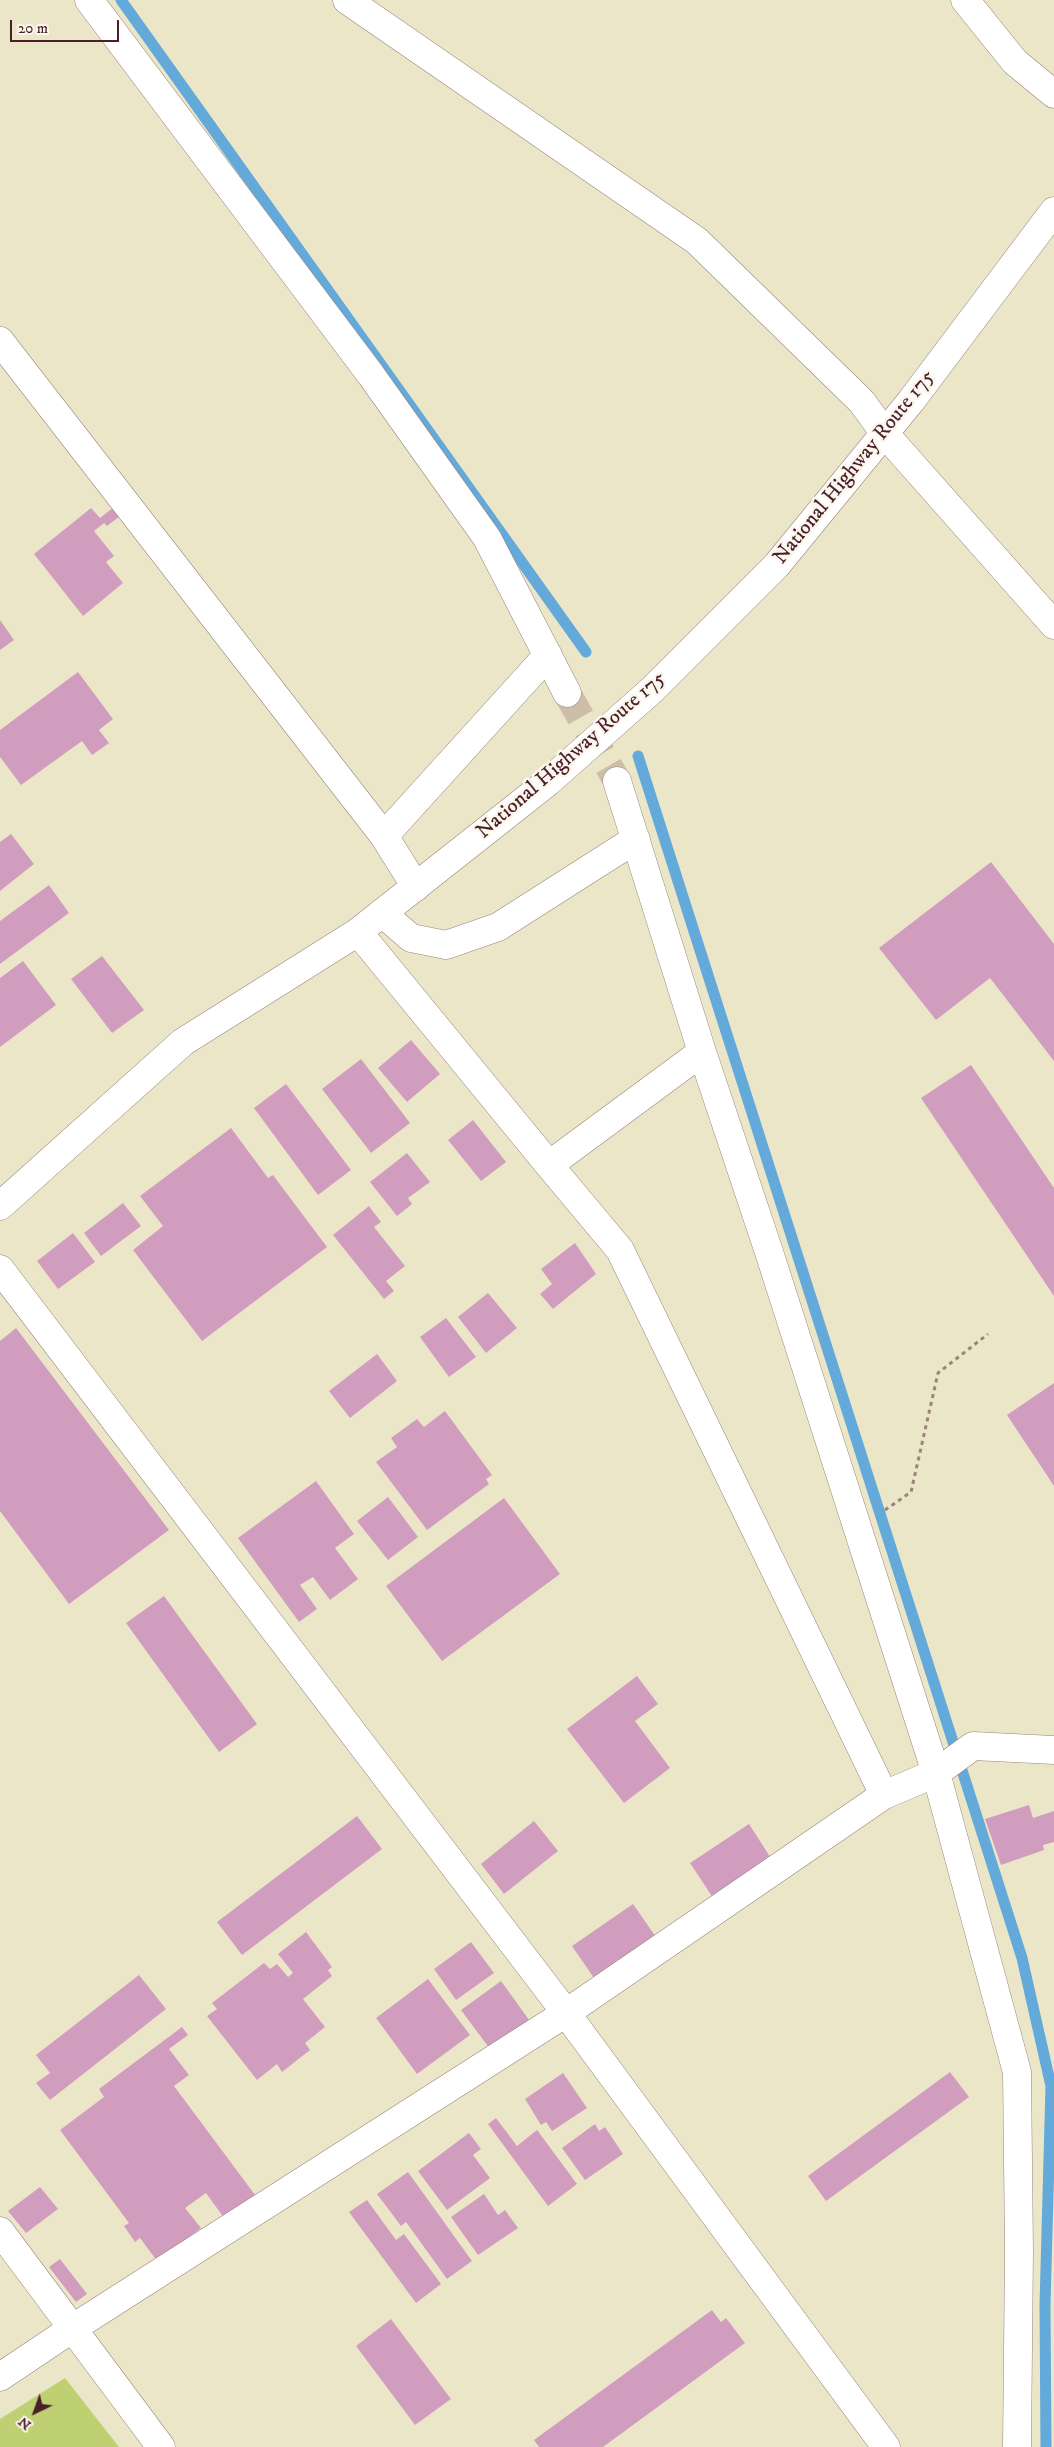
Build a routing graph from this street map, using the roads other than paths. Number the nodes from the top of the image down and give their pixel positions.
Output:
1 (89, 0) edge
2 (347, 0) edge
3 (965, 0) edge
4 (1054, 94) edge
5 (1054, 211) edge
6 (0, 341) edge
7 (885, 434) junction
8 (1054, 625) edge
9 (548, 655) junction
10 (567, 693) tunnel mouth
11 (617, 781) tunnel mouth
12 (384, 836) junction
13 (636, 840) junction
14 (416, 887) junction
15 (382, 913) junction
16 (358, 932) junction
17 (702, 1052) junction
18 (550, 1165) junction
19 (0, 1206) edge
20 (0, 1269) edge
21 (1054, 1750) edge
22 (936, 1773) junction
23 (884, 1795) junction
24 (566, 2013) junction
25 (0, 2231) edge
26 (73, 2328) junction
27 (0, 2377) edge
28 (161, 2447) edge
29 (886, 2447) edge
30 (1017, 2447) edge

1 - 9 main road
2 - 7 main road
3 - 4 main road
5 - 7 main road, National Highway Route 175
6 - 12 main road
7 - 8 main road
7 - 14 main road, National Highway Route 175
9 - 10 main road
9 - 12 main road
11 - 13 main road
12 - 14 main road
13 - 15 main road
13 - 17 main road
14 - 15 main road, National Highway Route 175
15 - 16 main road, National Highway Route 175
16 - 18 main road
16 - 19 main road, National Highway Route 175
17 - 18 main road
17 - 22 main road
18 - 23 main road
20 - 24 main road
21 - 22 main road
22 - 23 main road
22 - 30 main road
23 - 24 main road
24 - 26 main road
24 - 29 main road
25 - 26 main road
26 - 27 main road
26 - 28 main road

